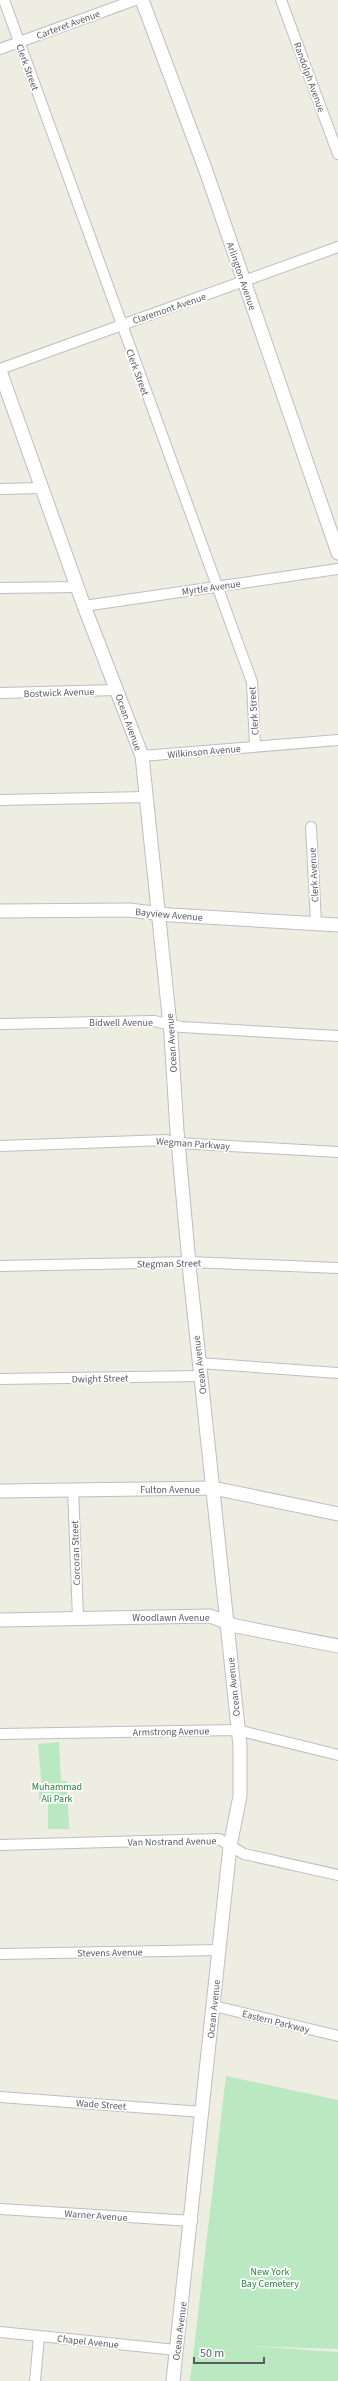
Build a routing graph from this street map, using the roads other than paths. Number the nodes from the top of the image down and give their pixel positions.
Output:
1 (4, 0) edge
2 (135, 0) edge
3 (142, 0) edge
4 (281, 0) edge
5 (20, 42) junction
6 (0, 49) edge
7 (338, 154) edge
8 (338, 247) edge
9 (245, 282) junction
10 (121, 326) junction
11 (0, 370) edge
12 (43, 488) junction
13 (0, 489) edge
14 (338, 553) edge
15 (338, 568) edge
16 (217, 586) junction
17 (77, 587) junction
18 (0, 588) edge
19 (84, 606) junction
20 (118, 690) junction
21 (0, 693) edge
22 (338, 740) edge
23 (255, 746) junction
24 (142, 756) junction
25 (146, 797) junction
26 (0, 800) edge
27 (311, 827) dead end
28 (0, 911) edge
29 (157, 913) junction
30 (316, 923) junction
31 (338, 924) edge
32 (0, 1024) edge
33 (170, 1025) junction
34 (338, 1036) edge
35 (178, 1143) junction
36 (0, 1146) edge
37 (338, 1152) edge
38 (190, 1262) junction
39 (0, 1266) edge
40 (338, 1268) edge
41 (200, 1370) junction
42 (338, 1373) edge
43 (0, 1379) edge
44 (213, 1488) junction
45 (73, 1489) junction
46 (0, 1491) edge
47 (338, 1514) edge
48 (78, 1618) junction
49 (0, 1620) edge
50 (226, 1622) junction
51 (338, 1646) edge
52 (237, 1730) junction
53 (0, 1734) edge
54 (338, 1755) edge
55 (0, 1845) edge
56 (230, 1846) junction
57 (338, 1875) edge
58 (219, 1950) junction
59 (0, 1954) edge
60 (214, 2006) junction
61 (338, 2036) edge
62 (0, 2097) edge
63 (202, 2112) junction
64 (0, 2209) edge
65 (192, 2221) junction
66 (0, 2332) edge
67 (39, 2337) junction
68 (176, 2350) junction
69 (34, 2381) edge
70 (173, 2381) edge

1 - 5 street, Clerk Street
2 - 5 street, Carteret Avenue
3 - 9 street, Arlington Avenue
4 - 7 street, Randolph Avenue
5 - 6 street, Carteret Avenue
5 - 10 street, Clerk Street
8 - 9 street, Claremont Avenue
9 - 10 street, Claremont Avenue
9 - 14 street, Arlington Avenue
10 - 11 street, Claremont Avenue
10 - 16 street, Clerk Street
11 - 12 street, Ocean Avenue
12 - 13 street
12 - 17 street, Ocean Avenue
15 - 16 street, Myrtle Avenue
16 - 19 street, Myrtle Avenue
16 - 23 street, Clerk Street
17 - 18 street
17 - 19 street, Ocean Avenue
19 - 20 street, Ocean Avenue
20 - 21 street, Bostwick Avenue
20 - 24 street, Ocean Avenue
22 - 23 street, Wilkinson Avenue
23 - 24 street, Wilkinson Avenue
24 - 25 street, Ocean Avenue
25 - 26 street
25 - 29 street, Ocean Avenue
27 - 30 street, Clerk Avenue
28 - 29 street, Bayview Avenue
29 - 30 street, Bayview Avenue
29 - 33 street, Ocean Avenue
30 - 31 street, Bayview Avenue
32 - 33 street, Bidwell Avenue
33 - 34 street, Bidwell Avenue
33 - 35 street, Ocean Avenue
35 - 36 street, Wegman Parkway
35 - 37 street, Wegman Parkway
35 - 38 street, Ocean Avenue
38 - 39 street, Stegman Street
38 - 40 street, Stegman Street
38 - 41 street, Ocean Avenue
41 - 42 street, Dwight Street
41 - 43 street, Dwight Street
41 - 44 street, Ocean Avenue
44 - 45 street, Fulton Avenue
44 - 47 street, Fulton Avenue
44 - 50 street, Ocean Avenue
45 - 46 street, Fulton Avenue
45 - 48 street, Corcoran Street
48 - 49 street, Woodlawn Avenue
48 - 50 street, Woodlawn Avenue
50 - 51 street, Woodlawn Avenue
50 - 52 street, Ocean Avenue
52 - 53 street, Armstrong Avenue
52 - 54 street, Armstrong Avenue
52 - 56 street, Ocean Avenue
55 - 56 street, Van Nostrand Avenue
56 - 57 street, Van Nostrand Avenue
56 - 58 street, Ocean Avenue
58 - 59 street, Stevens Avenue
58 - 60 street, Ocean Avenue
60 - 61 street, Eastern Parkway
60 - 63 street, Ocean Avenue
62 - 63 street, Wade Street
63 - 65 street, Ocean Avenue
64 - 65 street, Warner Avenue
65 - 68 street, Ocean Avenue
66 - 67 street, Chapel Avenue
67 - 68 street, Chapel Avenue
67 - 69 street
68 - 70 street, Ocean Avenue

